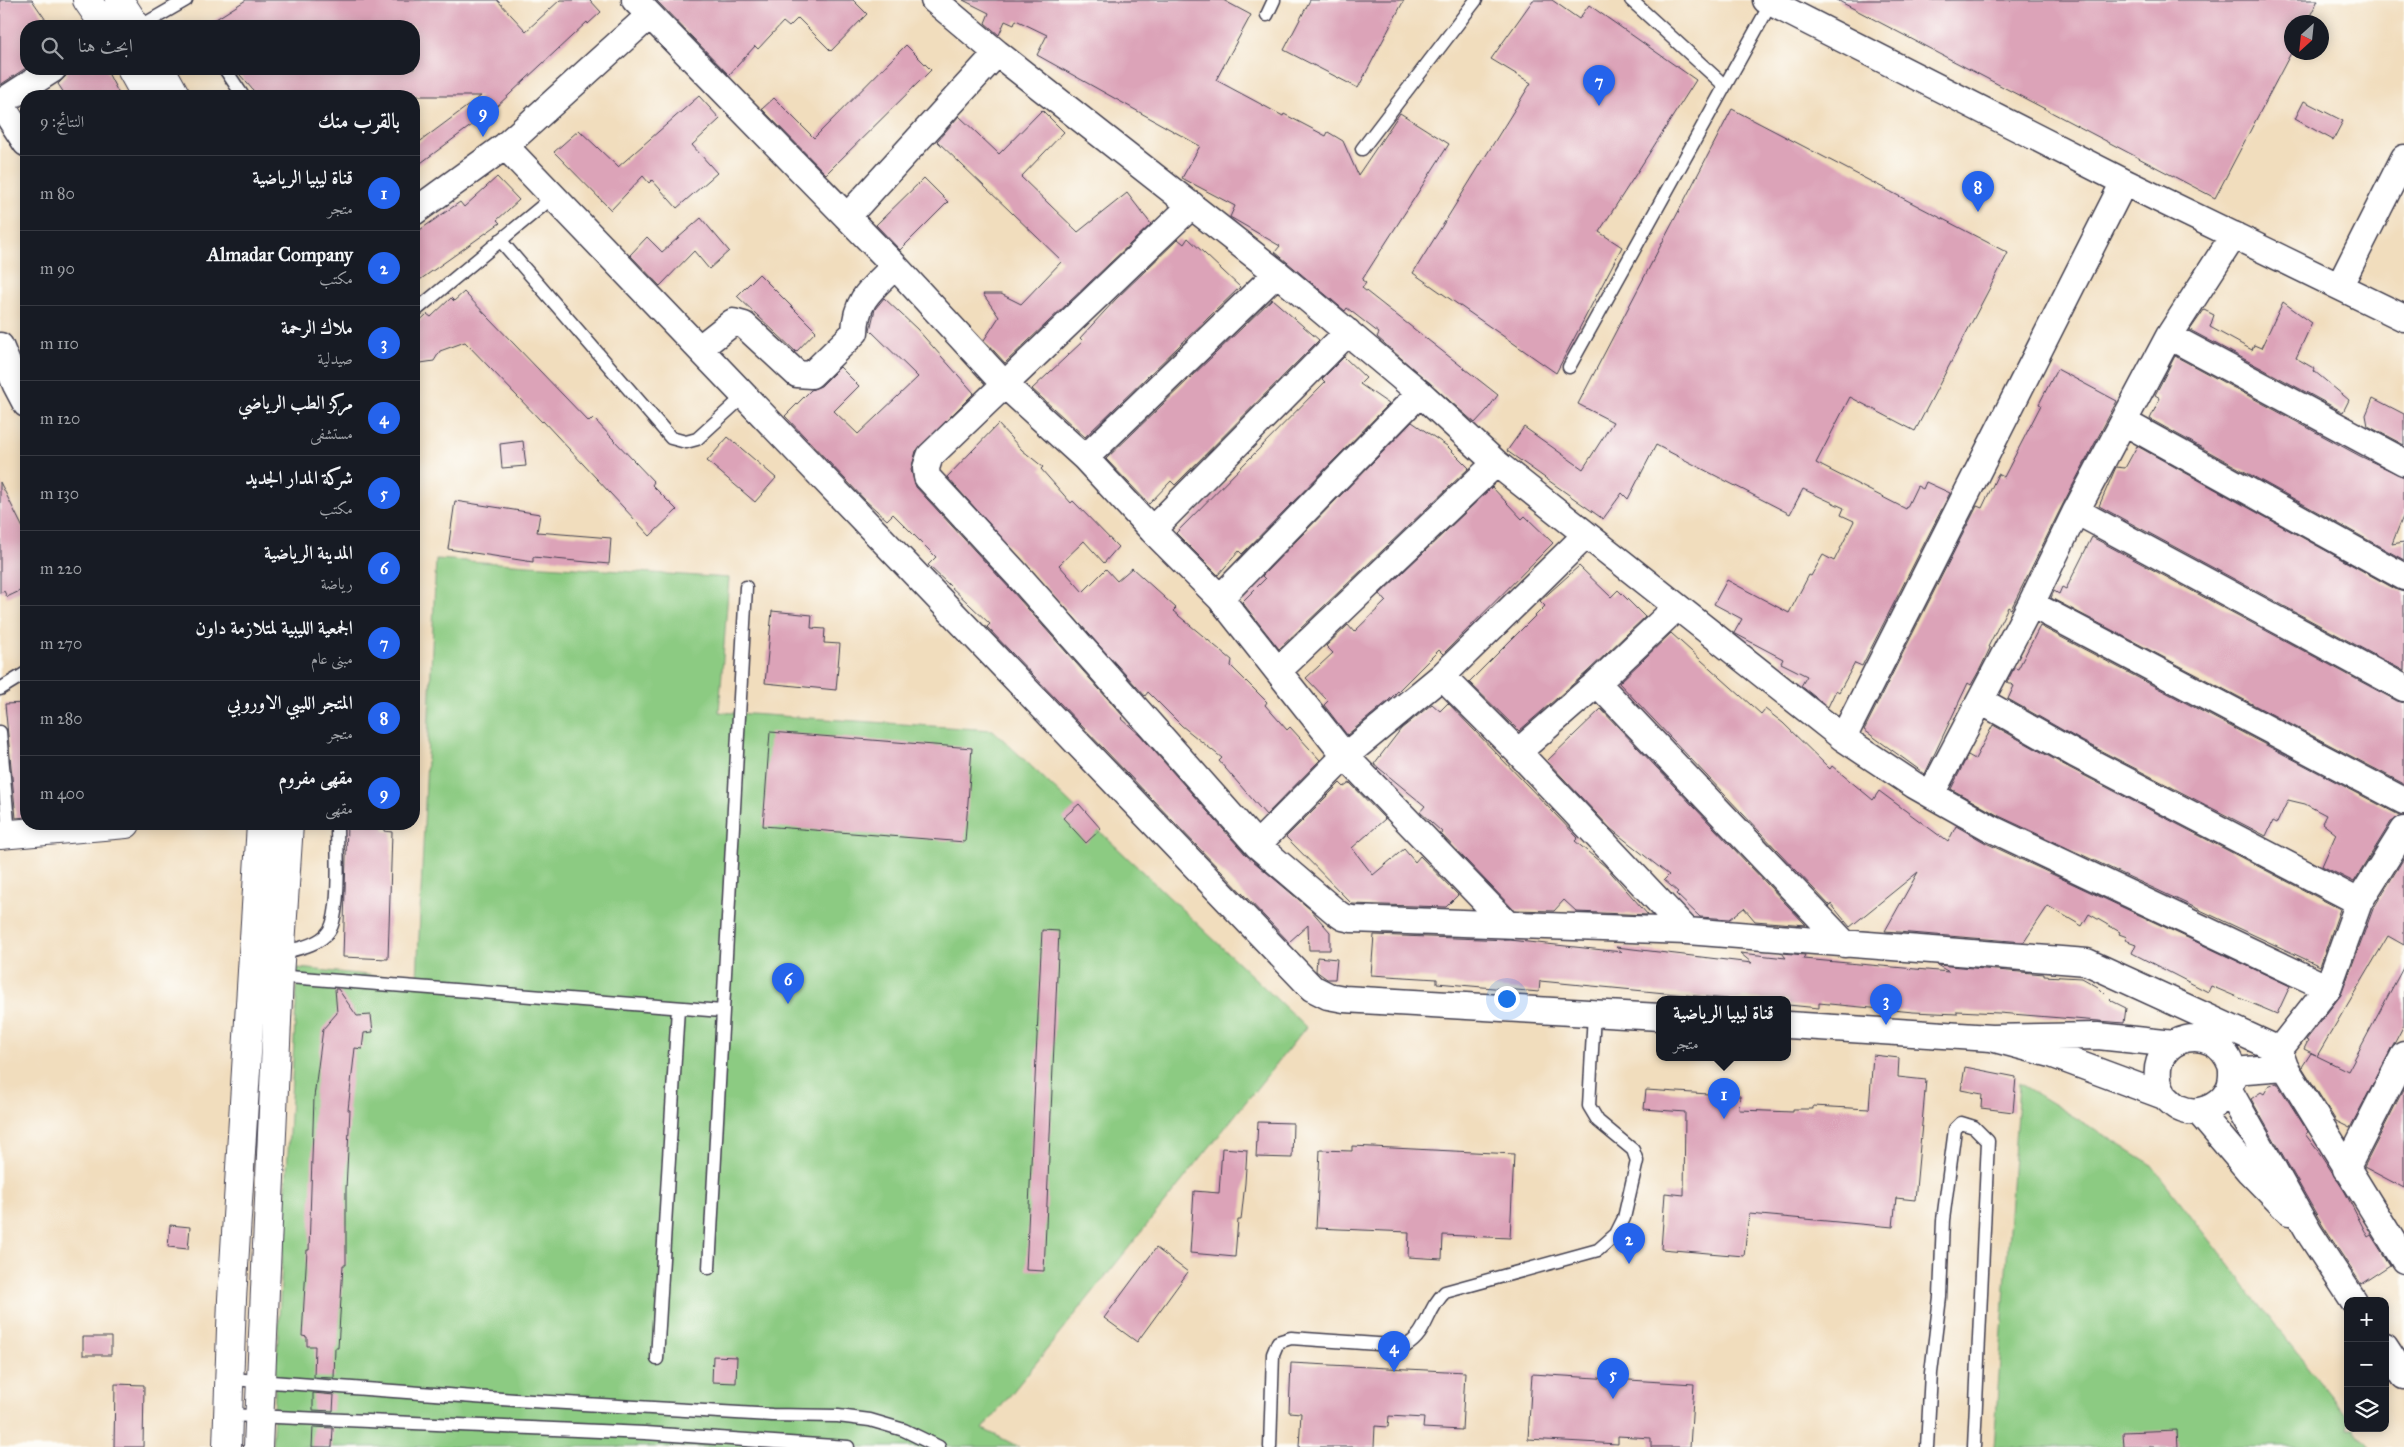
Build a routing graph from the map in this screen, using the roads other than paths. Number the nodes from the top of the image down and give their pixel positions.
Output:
1 (87, 0) edge
2 (119, 0) edge
3 (186, 0) edge
4 (934, 0) edge
5 (1274, 0) edge
6 (1476, 0) edge
7 (1631, 0) edge
8 (1768, 1) edge
9 (642, 8) edge
10 (1267, 15) dead end
11 (101, 20) edge
12 (132, 20) edge
13 (151, 20) edge
14 (997, 53) junction
15 (43, 75) edge
16 (135, 75) edge
17 (164, 75) edge
18 (229, 75) edge
19 (1724, 86) junction
20 (143, 90) edge
21 (173, 90) edge
22 (238, 90) edge
23 (0, 103) edge
24 (20, 134) edge
25 (505, 146) junction
26 (1362, 149) dead end
27 (2404, 158) edge
28 (2124, 182) junction
29 (553, 197) junction
30 (2394, 203) edge
31 (1192, 205) junction
32 (420, 208) edge
33 (847, 217) junction
34 (2234, 235) junction
35 (500, 240) junction
36 (895, 266) junction
37 (1277, 273) junction
38 (2340, 285) junction
39 (420, 307) edge
40 (2404, 318) edge
41 (1348, 332) junction
42 (2169, 336) junction
43 (0, 346) edge
44 (700, 348) junction
45 (1570, 368) dead end
46 (1005, 385) junction
47 (20, 393) edge
48 (1420, 393) junction
49 (745, 395) junction
50 (2124, 422) junction
51 (1085, 458) junction
52 (2404, 462) edge
53 (1496, 463) junction
54 (2076, 511) junction
55 (1152, 530) junction
56 (1586, 535) junction
57 (2404, 577) edge
58 (746, 586) dead end
59 (1220, 598) junction
60 (2031, 604) junction
61 (1677, 607) junction
62 (1278, 671) junction
63 (1442, 676) junction
64 (20, 677) edge
65 (1597, 683) junction
66 (2404, 688) edge
67 (0, 689) edge
68 (1981, 701) junction
69 (0, 732) edge
70 (1843, 738) junction
71 (1518, 752) junction
72 (1345, 756) junction
73 (1932, 794) junction
74 (2404, 801) edge
75 (53, 830) edge
76 (261, 830) edge
77 (288, 830) edge
78 (337, 830) edge
79 (2404, 830) edge
80 (5, 834) edge
81 (1257, 845) junction
82 (2359, 902) junction
83 (1507, 924) junction
84 (1687, 931) junction
85 (1845, 944) junction
86 (271, 969) junction
87 (2328, 988) junction
88 (2177, 1002) junction
89 (678, 1008) junction
90 (722, 1011) junction
91 (1594, 1013) junction
92 (1656, 1017) edge
93 (1791, 1025) edge
94 (1991, 1038) junction
95 (2211, 1040) junction
96 (2174, 1044) junction
97 (2404, 1055) edge
98 (2282, 1058) junction
99 (2231, 1081) junction
100 (2164, 1096) junction
101 (2198, 1112) junction
102 (2346, 1169) junction
103 (2310, 1234) junction
104 (2404, 1260) edge
105 (709, 1268) dead end
106 (2351, 1297) edge
107 (2389, 1354) edge
108 (657, 1359) dead end
109 (2404, 1376) edge
110 (231, 1379) junction
111 (261, 1381) junction
112 (230, 1415) junction
113 (260, 1415) junction
114 (227, 1447) edge
115 (258, 1447) edge
116 (848, 1447) edge
117 (939, 1447) edge
118 (1270, 1447) edge
119 (1926, 1447) edge
120 (1974, 1447) edge

1 - 11 main road
2 - 12 main road
3 - 13 lane
4 - 14 street
5 - 10 lane
6 - 26 lane
7 - 19 lane
8 - 19 lane
8 - 28 street
9 - 25 street
9 - 33 street
14 - 31 street
14 - 33 street
15 - 23 street
16 - 20 main road
17 - 21 main road
18 - 22 lane
19 - 45 lane
23 - 24 street
25 - 29 street
25 - 32 street
27 - 30 street
28 - 34 street
28 - 70 street
29 - 35 lane
29 - 44 street
30 - 38 street
31 - 37 street
31 - 46 street
33 - 36 street
34 - 38 street
34 - 42 street
35 - 39 lane
35 - 49 lane
36 - 44 street
36 - 46 street
37 - 41 street
37 - 51 street
38 - 40 street
41 - 48 street
41 - 55 street
42 - 50 street
42 - 52 street
43 - 47 street
44 - 49 street
46 - 51 street
46 - 81 street
48 - 53 street
48 - 59 street
49 - 91 street
50 - 54 street
50 - 57 street
51 - 55 street
53 - 56 street
53 - 62 street
54 - 60 street
54 - 66 street
55 - 59 street
56 - 61 street
56 - 63 street
58 - 90 lane
59 - 62 street
60 - 68 street
60 - 74 street
61 - 65 street
61 - 70 street
62 - 72 street
63 - 71 street
63 - 72 street
64 - 67 lane
65 - 71 street
65 - 85 street
68 - 73 street
68 - 82 street
69 - 80 lane
70 - 73 street
71 - 84 street
72 - 81 street
72 - 83 street
73 - 87 street
75 - 80 main road
76 - 86 main road
77 - 86 main road
78 - 86 lane
79 - 82 street
81 - 83 street
82 - 87 street
83 - 84 street
84 - 85 street
85 - 88 street
86 - 89 lane
86 - 110 main road
86 - 111 main road
87 - 98 street
88 - 95 street
88 - 98 street
89 - 90 lane
89 - 108 lane
90 - 105 lane
91 - 92 street
91 - 118 lane
93 - 94 street
94 - 96 street
94 - 100 street
95 - 96 street
95 - 99 street
96 - 100 street
97 - 102 street
98 - 99 street
98 - 102 street
99 - 101 street
99 - 103 street
100 - 101 street
101 - 103 street
102 - 104 street
103 - 106 street
107 - 109 street
110 - 111 lane
110 - 112 main road
111 - 113 main road
111 - 117 lane
112 - 113 lane
112 - 114 main road
113 - 115 main road
113 - 116 lane
119 - 120 lane

